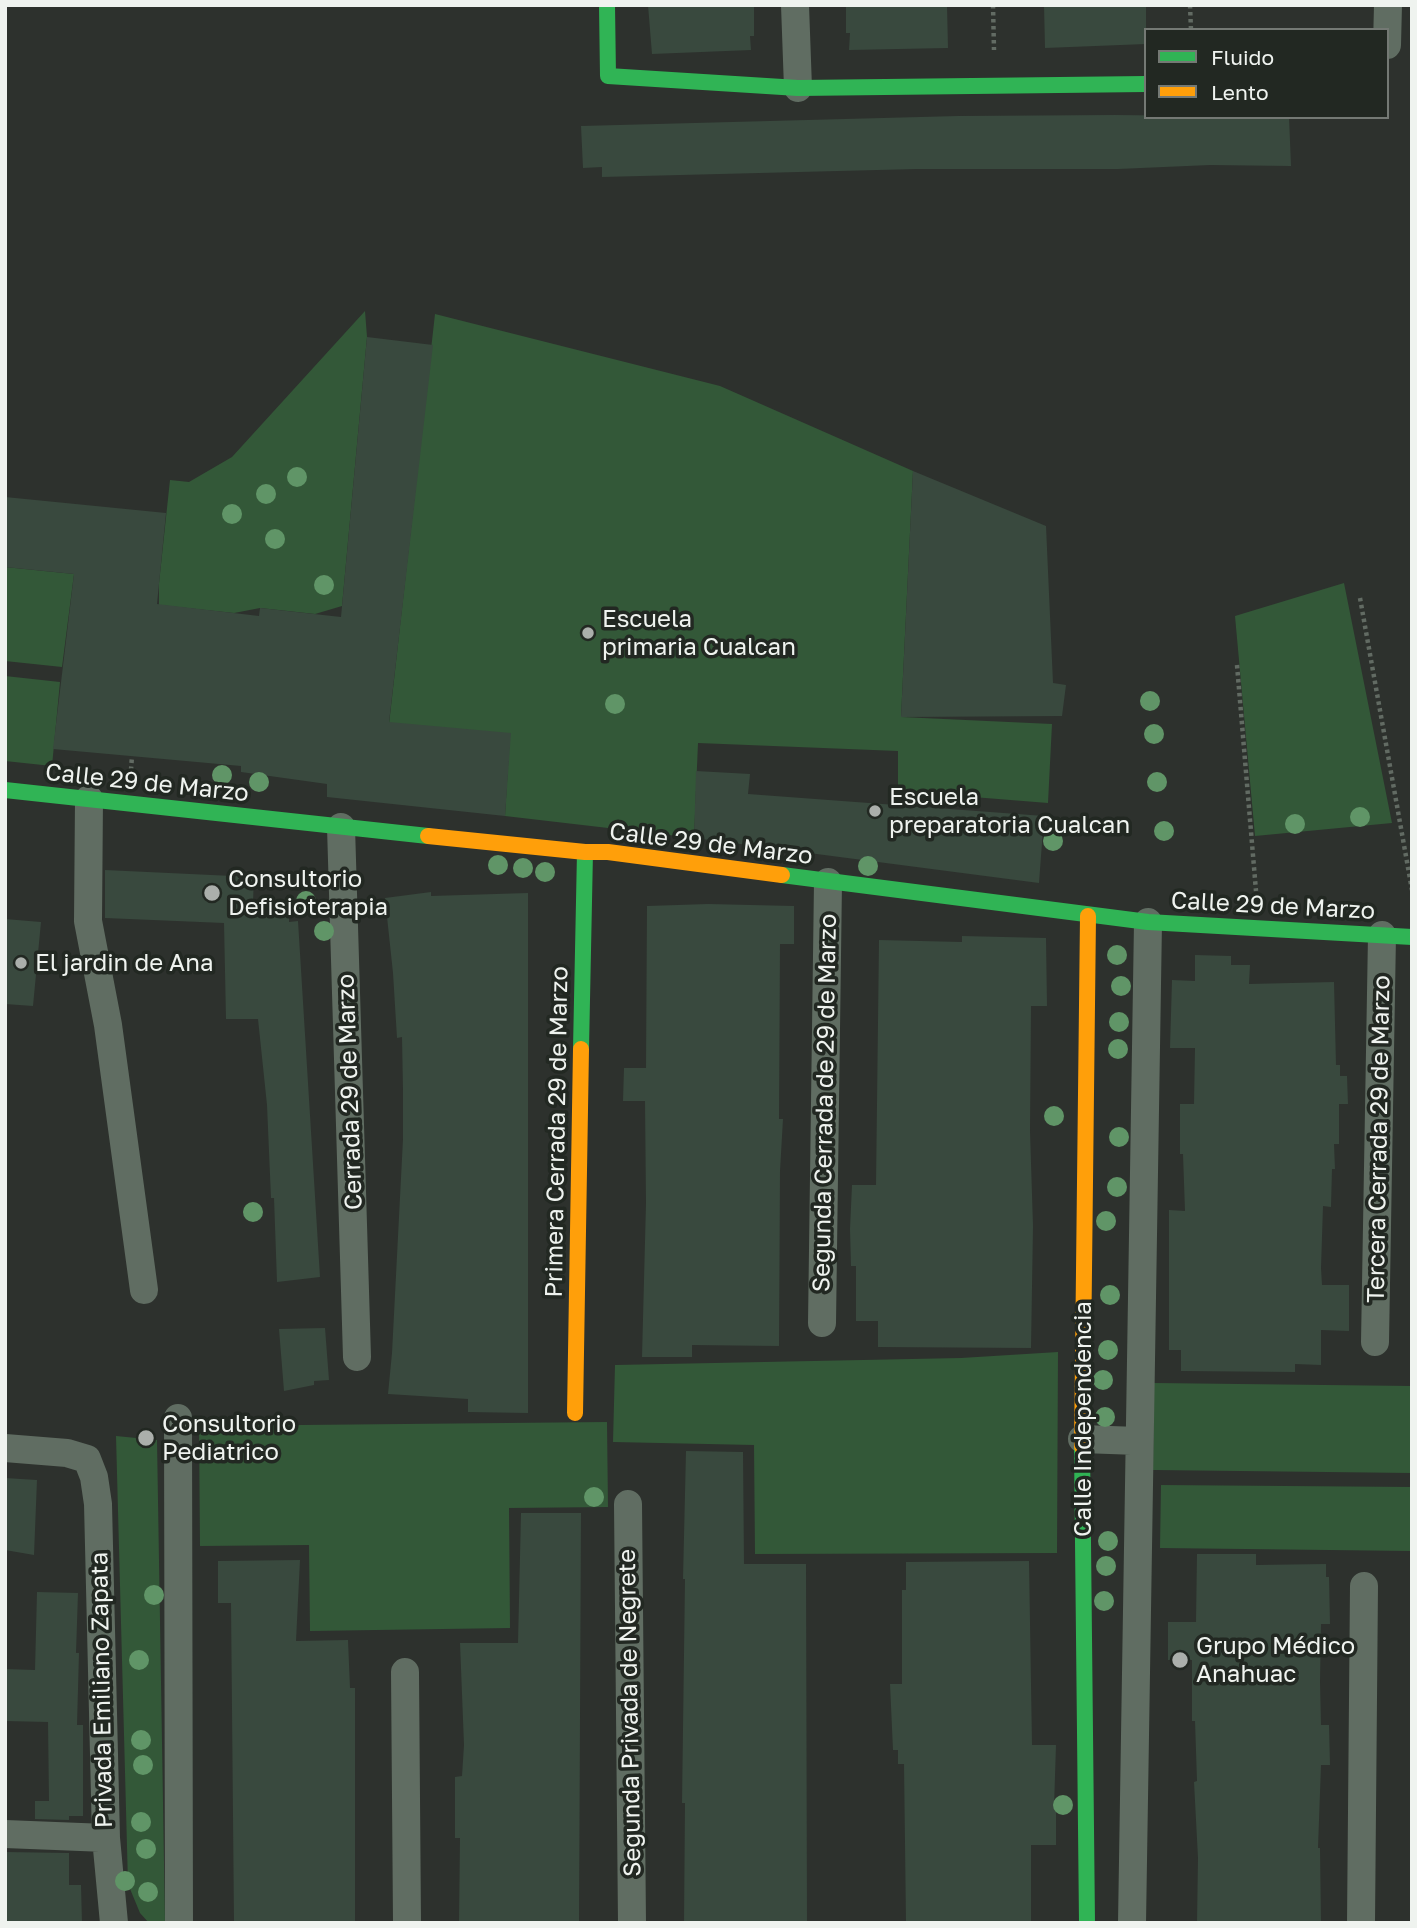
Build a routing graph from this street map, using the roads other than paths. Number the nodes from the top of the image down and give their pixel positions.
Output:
1 (607, 5) edge
2 (796, 5) edge
3 (1388, 5) edge
4 (1387, 28) edge
5 (1144, 83) edge
6 (798, 88) junction
7 (5, 790) edge
8 (89, 799) junction
9 (341, 827) junction
10 (585, 852) junction
11 (828, 882) junction
12 (1088, 916) junction
13 (1148, 922) junction
14 (1382, 935) junction
15 (1412, 937) edge
16 (144, 1290) dead end
17 (822, 1323) dead end
18 (1375, 1342) dead end
19 (357, 1357) dead end
20 (575, 1413) dead end
21 (178, 1418) dead end
22 (1082, 1439) junction
23 (1139, 1441) junction
24 (5, 1448) edge
25 (628, 1504) dead end
26 (1364, 1586) dead end
27 (405, 1672) dead end
28 (5, 1834) edge
29 (106, 1838) junction
30 (114, 1923) edge
31 (179, 1923) edge
32 (407, 1923) edge
33 (632, 1923) edge
34 (1087, 1923) edge
35 (1132, 1923) edge
36 (1361, 1923) edge

1 - 6 street
2 - 6 street
3 - 4 street
5 - 6 street
7 - 8 street, Calle 29 de Marzo
8 - 9 street, Calle 29 de Marzo
8 - 16 street
9 - 10 street, Calle 29 de Marzo
9 - 19 street, Cerrada 29 de Marzo
10 - 11 street, Calle 29 de Marzo
10 - 20 street, Primera Cerrada 29 de Marzo
11 - 12 street, Calle 29 de Marzo
11 - 17 street, Segunda Cerrada de 29 de Marzo
12 - 13 street, Calle 29 de Marzo
12 - 22 street, Calle Independencia
13 - 14 street, Calle 29 de Marzo
13 - 23 street
14 - 15 street, Calle 29 de Marzo
14 - 18 street, Tercera Cerrada 29 de Marzo
21 - 31 street
22 - 23 street
22 - 34 street, Calle Independencia
23 - 35 street
24 - 29 street, Privada Emiliano Zapata
25 - 33 street, Segunda Privada de Negrete
26 - 36 street
27 - 32 street
28 - 29 street
29 - 30 street, Privada Emiliano Zapata

